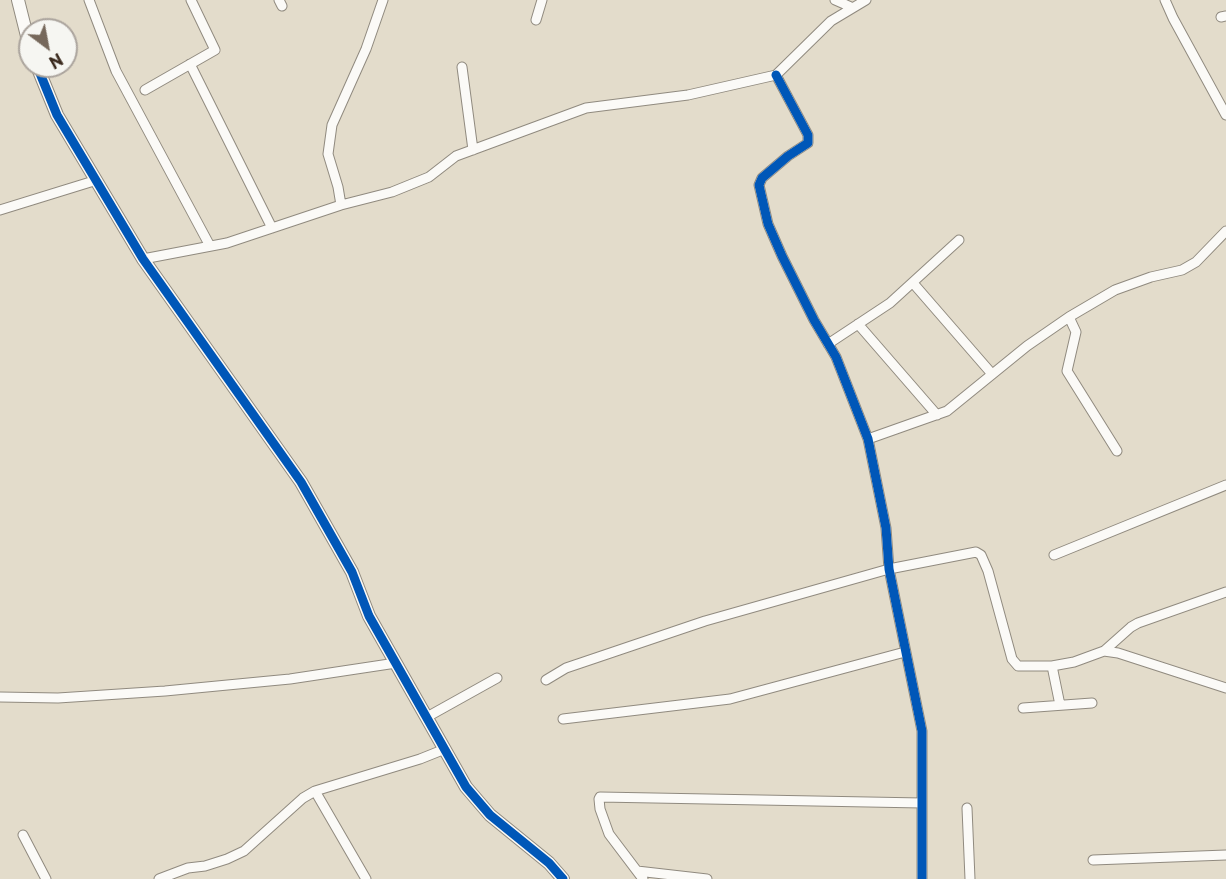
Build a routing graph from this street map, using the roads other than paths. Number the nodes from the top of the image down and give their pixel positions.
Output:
1 (18, 0) edge
2 (89, 0) edge
3 (191, 0) edge
4 (383, 0) edge
5 (542, 0) edge
6 (835, 0) edge
7 (866, 0) edge
8 (1165, 0) edge
9 (852, 7) junction
10 (22, 18) edge
11 (536, 20) dead end
12 (190, 64) junction
13 (462, 67) dead end
14 (776, 75) junction
15 (42, 78) edge
16 (145, 90) dead end
17 (1226, 115) edge
18 (473, 150) junction
19 (96, 180) junction
20 (340, 205) junction
21 (0, 210) edge
22 (273, 228) junction
23 (1226, 231) edge
24 (959, 240) dead end
25 (210, 246) junction
26 (142, 260) junction
27 (913, 283) junction
28 (1069, 317) junction
29 (858, 324) junction
30 (828, 344) junction
31 (992, 374) junction
32 (938, 415) junction
33 (868, 439) junction
34 (1117, 451) dead end
35 (1226, 485) edge
36 (1054, 555) dead end
37 (889, 569) junction
38 (1226, 592) edge
39 (1104, 651) junction
40 (905, 652) junction
41 (396, 663) junction
42 (1052, 666) junction
43 (497, 678) dead end
44 (546, 680) dead end
45 (1226, 688) edge
46 (0, 697) edge
47 (1092, 703) dead end
48 (1060, 705) junction
49 (1023, 708) dead end
50 (427, 717) junction
51 (563, 719) dead end
52 (445, 749) junction
53 (315, 791) junction
54 (922, 803) junction
55 (967, 808) dead end
56 (23, 835) dead end
57 (1226, 855) edge
58 (1093, 860) dead end
59 (640, 875) edge
60 (46, 879) edge
61 (159, 879) edge
62 (366, 879) edge
63 (563, 879) edge
64 (707, 879) edge
65 (922, 879) edge
66 (970, 879) edge

1 - 10 street
2 - 25 street
3 - 12 street
4 - 20 street
5 - 11 street
6 - 9 street
7 - 9 street
8 - 17 street
9 - 14 street
12 - 16 street
12 - 22 street
13 - 18 street
14 - 18 street
14 - 30 street
15 - 19 street
18 - 20 street
19 - 21 street
19 - 26 street
20 - 22 street
22 - 25 street
23 - 28 street
24 - 27 street
25 - 26 street
26 - 41 street
27 - 29 street
27 - 31 street
28 - 31 street
28 - 34 street
29 - 30 street
29 - 32 street
30 - 33 street
31 - 32 street
32 - 33 street
33 - 37 street
35 - 36 street
37 - 40 street
37 - 42 street
37 - 44 street
38 - 39 street
39 - 42 street
39 - 45 street
40 - 51 street
40 - 54 street
41 - 46 street
41 - 50 street
42 - 48 street
43 - 50 street
47 - 48 street
48 - 49 street
50 - 52 street
52 - 53 street
52 - 63 street
53 - 61 street
53 - 62 street
54 - 59 street
54 - 65 street
55 - 66 street
56 - 60 street
57 - 58 street
59 - 64 street

